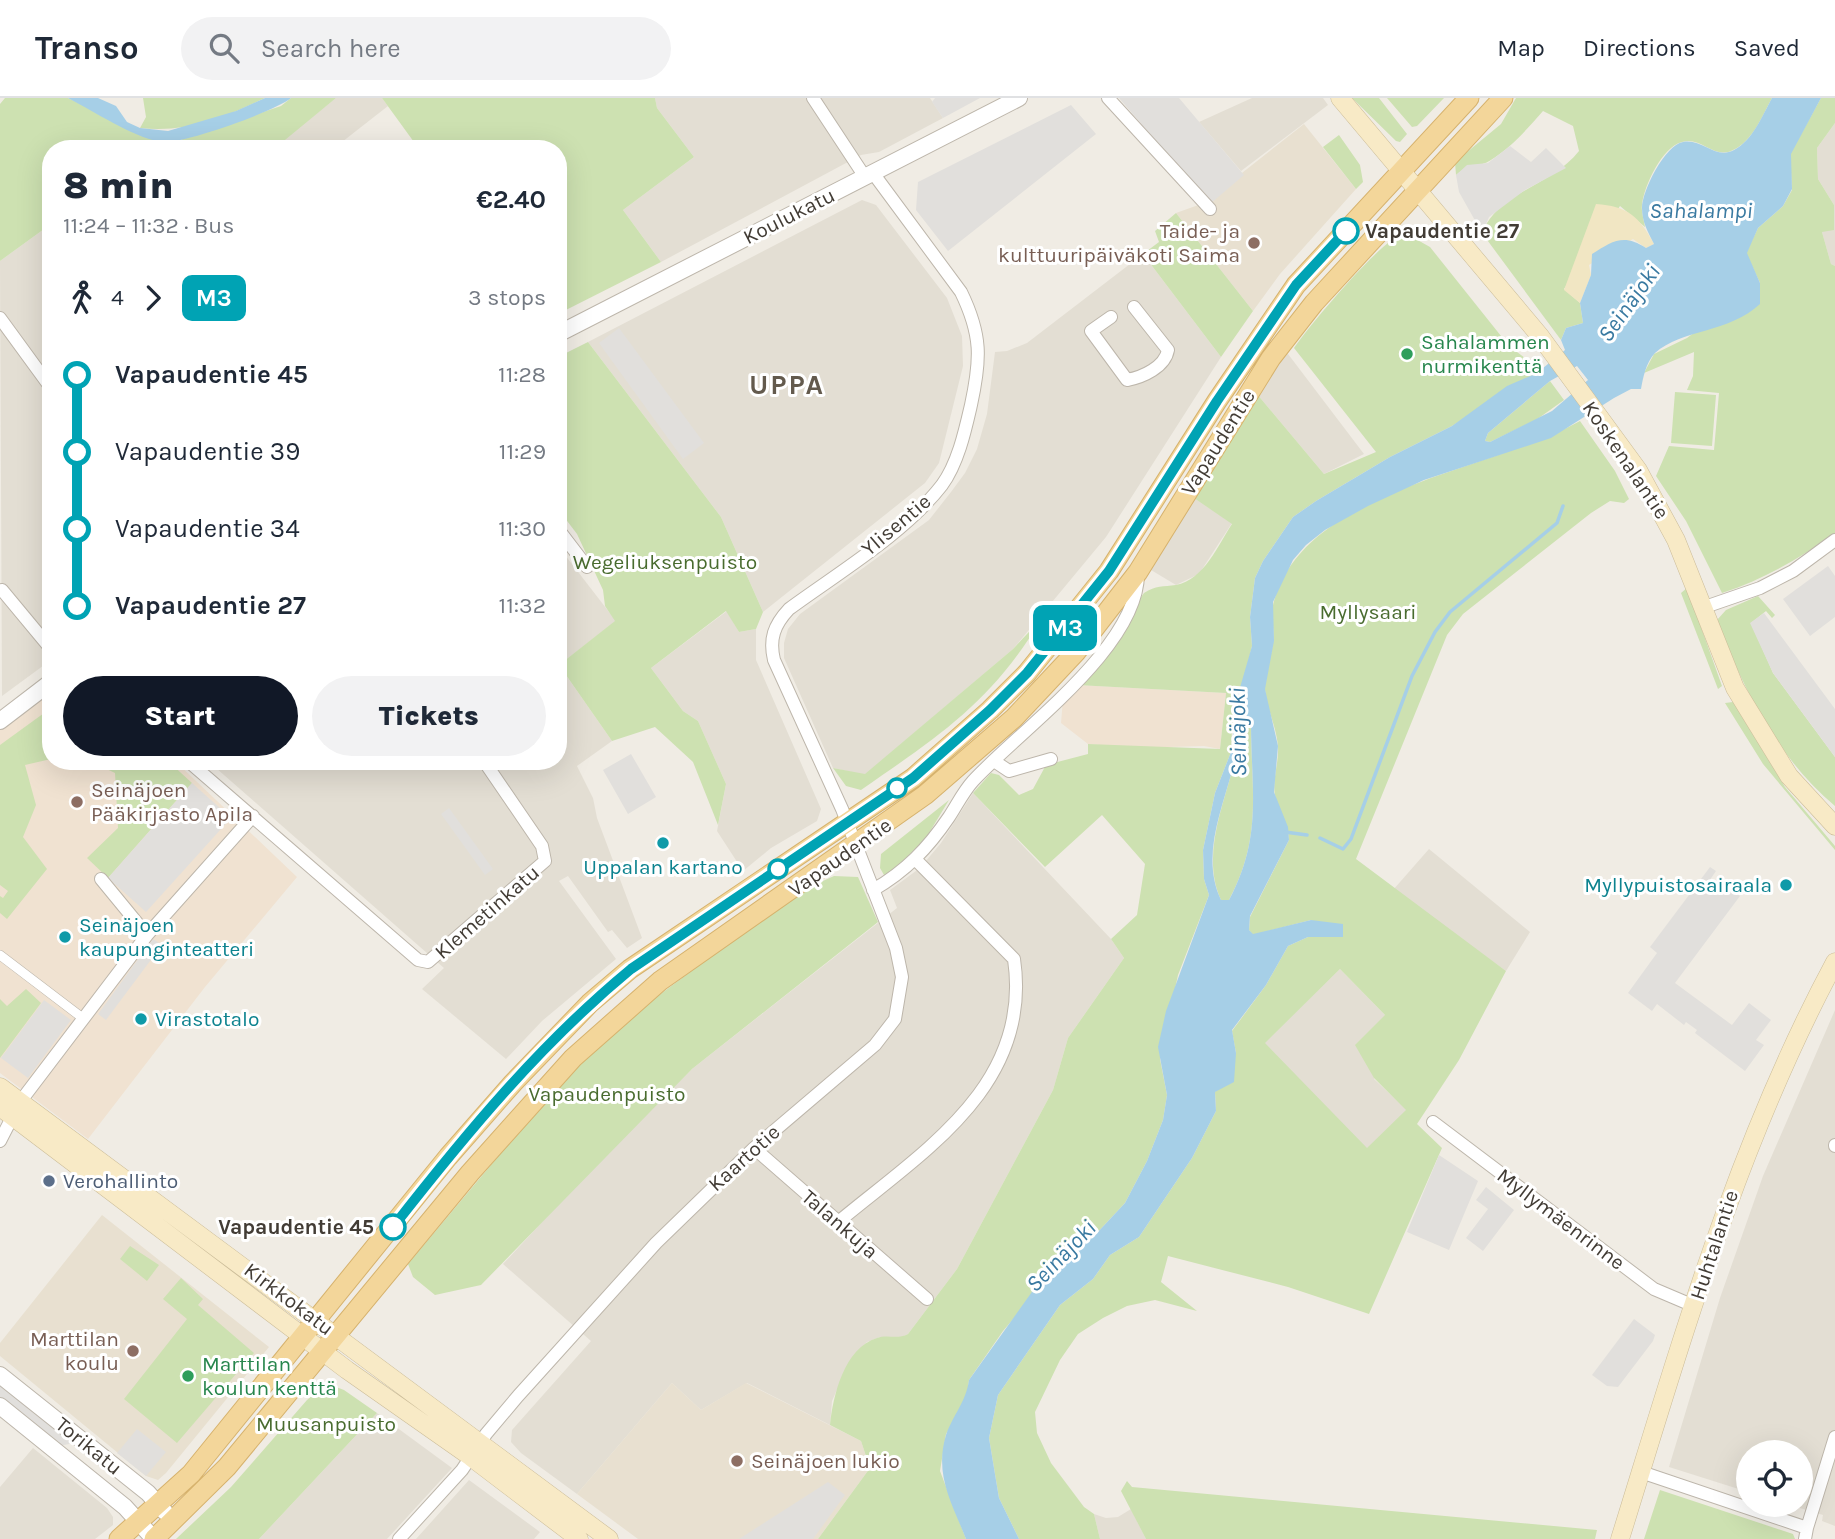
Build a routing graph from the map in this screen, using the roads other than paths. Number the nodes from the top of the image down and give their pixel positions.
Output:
1 (813, 98) edge
2 (1018, 98) edge
3 (1108, 98) edge
4 (1340, 98) edge
5 (1469, 98) edge
6 (1503, 98) edge
7 (1403, 170) junction
8 (869, 175) junction
9 (1419, 189) junction
10 (1210, 209) dead end
11 (1134, 307) dead end
12 (1111, 317) dead end
13 (0, 318) edge
14 (567, 329) edge
15 (42, 376) edge
16 (1835, 540) edge
17 (567, 541) edge
18 (587, 568) dead end
19 (1138, 572) junction
20 (2, 590) dead end
21 (1702, 608) junction
22 (42, 638) edge
23 (42, 689) edge
24 (0, 721) edge
25 (1051, 759) dead end
26 (994, 761) junction
27 (199, 770) edge
28 (490, 770) edge
29 (253, 816) junction
30 (847, 822) junction
31 (1835, 826) edge
32 (856, 847) junction
33 (916, 860) junction
34 (101, 879) dead end
35 (873, 890) junction
36 (147, 935) junction
37 (0, 955) edge
38 (1835, 962) edge
39 (84, 1018) junction
40 (0, 1087) edge
41 (10, 1108) edge
42 (1433, 1122) dead end
43 (0, 1141) edge
44 (754, 1148) junction
45 (837, 1223) junction
46 (927, 1299) dead end
47 (1694, 1306) junction
48 (317, 1320) junction
49 (337, 1335) junction
50 (303, 1336) junction
51 (324, 1352) junction
52 (0, 1375) edge
53 (0, 1406) edge
54 (1835, 1437) edge
55 (476, 1450) junction
56 (1641, 1472) junction
57 (159, 1505) junction
58 (174, 1521) junction
59 (140, 1522) junction
60 (1806, 1533) edge
61 (119, 1539) edge
62 (154, 1539) edge
63 (399, 1539) edge
64 (579, 1539) edge
65 (609, 1539) edge
66 (1620, 1539) edge

1 - 8 street, Ylisentie
2 - 8 street, Koulukatu
3 - 10 street
4 - 7 main road, Koskenalantie
5 - 7 main road, Vapaudentie
6 - 9 main road, Vapaudentie
7 - 9 main road, Koskenalantie
7 - 30 main road, Vapaudentie
8 - 14 street, Koulukatu
8 - 30 street, Ylisentie
9 - 19 main road, Vapaudentie
9 - 21 main road, Koskenalantie
11 - 12 street
13 - 15 street
16 - 21 street
17 - 18 street
19 - 26 street
19 - 32 main road, Vapaudentie
20 - 22 street
21 - 31 main road, Koskenalantie
23 - 24 street
25 - 26 street
26 - 33 street
27 - 29 street
28 - 29 street, Klemetinkatu
29 - 36 street
30 - 32 street, Ylisentie
30 - 48 main road, Vapaudentie
32 - 35 street, Kaartotie
32 - 49 main road, Vapaudentie
33 - 35 street
33 - 45 street
34 - 36 street
35 - 44 street, Kaartotie
36 - 39 street
37 - 39 street
38 - 47 main road, Huhtalantie
39 - 41 street
40 - 41 main road, Kirkkokatu
41 - 43 street
41 - 48 main road, Kirkkokatu
41 - 50 main road, Kirkkokatu
42 - 47 street, Myllymäenrinne
44 - 45 street, Talankuja
44 - 55 street, Kaartotie
45 - 46 street, Talankuja
47 - 56 main road, Huhtalantie
48 - 49 main road, Kirkkokatu
48 - 50 main road, Vapaudentie
49 - 51 main road, Vapaudentie
49 - 55 main road, Kirkkokatu
50 - 51 main road, Kirkkokatu
50 - 57 main road, Vapaudentie
51 - 55 main road, Kirkkokatu
51 - 58 main road, Vapaudentie
52 - 57 street, Torikatu
53 - 59 street, Torikatu
54 - 60 street
55 - 63 street, Kaartotie
55 - 64 main road, Kirkkokatu
55 - 65 main road, Kirkkokatu
56 - 60 street
56 - 66 main road, Huhtalantie
57 - 58 street, Torikatu
57 - 59 main road, Vapaudentie
58 - 62 main road, Vapaudentie
59 - 61 main road, Vapaudentie
59 - 62 street, Torikatu

